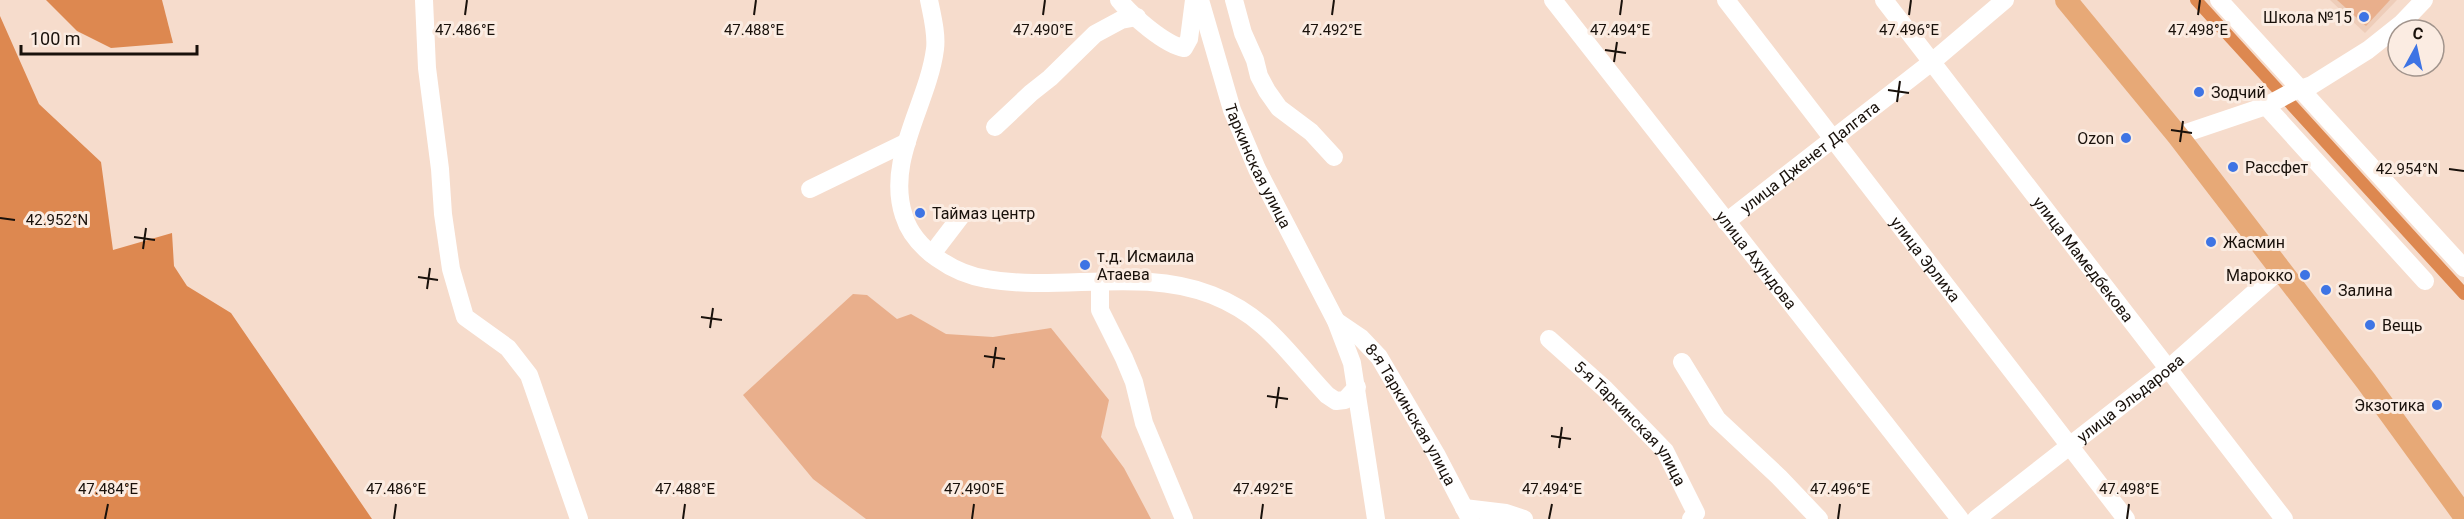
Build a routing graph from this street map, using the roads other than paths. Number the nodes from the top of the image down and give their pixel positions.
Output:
1 (424, 0) edge
2 (929, 0) edge
3 (1119, 0) edge
4 (1194, 0) edge
5 (1200, 0) edge
6 (1234, 0) edge
7 (1553, 0) edge
8 (1726, 0) edge
9 (1884, 0) edge
10 (2005, 0) edge
11 (2067, 0) edge
12 (2218, 0) edge
13 (2424, 0) edge
14 (1137, 17) junction
15 (1933, 61) junction
16 (2301, 88) junction
17 (2266, 106) junction
18 (995, 127) dead end
19 (2180, 135) junction
20 (1833, 140) junction
21 (907, 142) junction
22 (1334, 157) dead end
23 (810, 189) dead end
24 (961, 216) dead end
25 (1726, 222) junction
26 (932, 254) junction
27 (2464, 268) edge
28 (2281, 270) junction
29 (2425, 281) dead end
30 (1100, 283) junction
31 (1336, 321) junction
32 (1549, 339) dead end
33 (1682, 362) dead end
34 (2168, 369) junction
35 (1356, 387) junction
36 (2068, 447) junction
37 (1467, 514) edge
38 (2464, 514) edge
39 (579, 519) edge
40 (1184, 519) edge
41 (1376, 519) edge
42 (1524, 519) edge
43 (1691, 519) edge
44 (1819, 519) edge
45 (1960, 519) edge
46 (1976, 519) edge
47 (2126, 519) edge
48 (2284, 519) edge

1 - 39 street
2 - 21 street
3 - 14 street
4 - 14 street
5 - 31 street, Таркинская улица
6 - 22 street
7 - 25 street, улица Ахундова
8 - 20 street, улица Эрлиха
9 - 15 street, улица Мамедбекова
10 - 15 street, улица Дженет Далгата
11 - 19 main road
11 - 28 main road
12 - 16 street
13 - 16 street
14 - 18 street
15 - 20 street, улица Дженет Далгата
15 - 34 street, улица Мамедбекова
16 - 17 street
16 - 27 street
17 - 19 street
17 - 29 street
19 - 28 main road
20 - 25 street, улица Дженет Далгата
20 - 36 street, улица Эрлиха
21 - 23 street
21 - 26 street
24 - 26 street
25 - 45 street, улица Ахундова
26 - 30 street
28 - 34 street, улица Эльдарова
28 - 38 main road
30 - 35 street
30 - 40 street
31 - 35 street, Таркинская улица
31 - 37 street, 8-я Таркинская улица
32 - 43 street, 5-я Таркинская улица
33 - 44 street
34 - 36 street, улица Эльдарова
34 - 48 street, улица Мамедбекова
35 - 41 street, Таркинская улица
36 - 46 street, улица Эльдарова
36 - 47 street, улица Эрлиха
37 - 42 street

